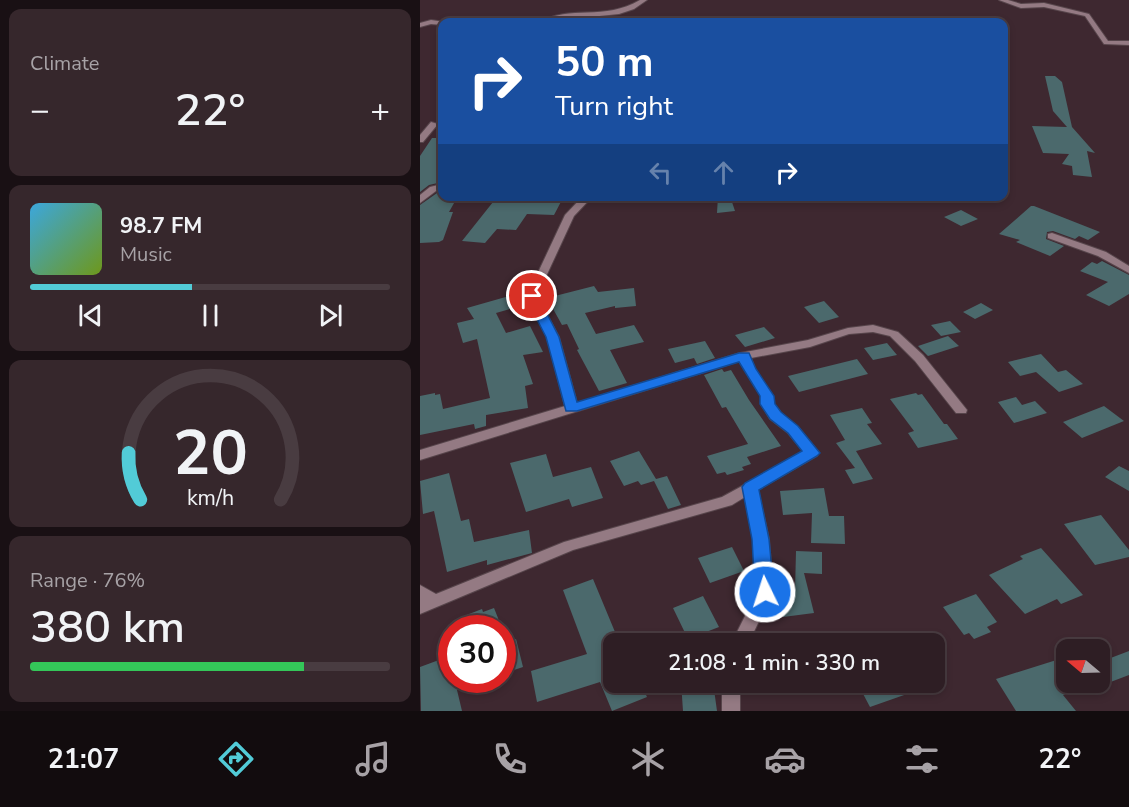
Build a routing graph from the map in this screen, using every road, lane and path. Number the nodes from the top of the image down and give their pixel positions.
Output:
1 (644, 0) edge
2 (1002, 0) edge
3 (551, 18) edge
4 (438, 23) edge
5 (420, 25) edge
6 (1129, 43) edge
7 (435, 124) dead end
8 (420, 140) edge
9 (438, 188) edge
10 (420, 200) edge
11 (584, 201) edge
12 (1052, 236) dead end
13 (1129, 270) edge
14 (744, 356) junction
15 (572, 408) junction
16 (961, 410) dead end
17 (420, 455) edge
18 (750, 487) junction
19 (424, 599) edge
20 (744, 633) edge
21 (731, 693) edge
22 (731, 711) edge

1 - 3 street
2 - 6 street
4 - 5 street
7 - 8 street
9 - 10 street
11 - 15 street
12 - 13 street
14 - 15 street
14 - 16 street
14 - 18 street
15 - 17 street
18 - 19 street
18 - 20 street
21 - 22 street

